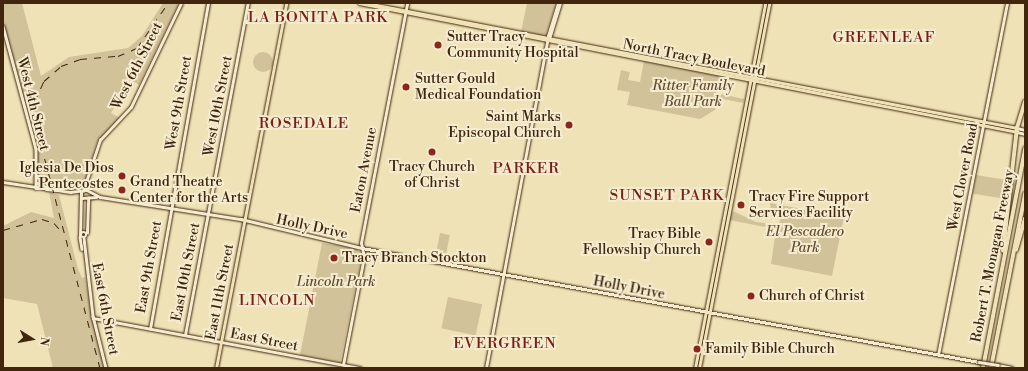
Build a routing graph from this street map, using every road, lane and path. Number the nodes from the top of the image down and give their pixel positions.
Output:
1 (181, 3) edge
2 (208, 3) edge
3 (248, 3) edge
4 (286, 3) edge
5 (359, 3) edge
6 (366, 3) edge
7 (407, 3) edge
8 (559, 3) edge
9 (765, 3) edge
10 (769, 3) edge
11 (1007, 3) edge
12 (405, 13) junction
13 (763, 16) junction
14 (765, 23) junction
15 (3, 26) edge
16 (549, 39) junction
17 (753, 79) junction
18 (1025, 102) edge
19 (983, 124) junction
20 (1019, 130) junction
21 (1025, 130) edge
22 (1025, 134) edge
23 (1025, 148) edge
24 (86, 177) junction
25 (3, 182) edge
26 (37, 182) junction
27 (36, 188) junction
28 (47, 189) junction
29 (70, 192) junction
30 (82, 192) junction
31 (90, 192) junction
32 (1025, 194) edge
33 (81, 197) junction
34 (100, 197) junction
35 (89, 198) junction
36 (170, 208) junction
37 (208, 213) junction
38 (1025, 219) edge
39 (245, 220) junction
40 (81, 237) junction
41 (362, 248) junction
42 (504, 275) junction
43 (1000, 276) junction
44 (1006, 289) junction
45 (708, 312) junction
46 (93, 318) junction
47 (150, 329) junction
48 (184, 335) junction
49 (221, 342) junction
50 (938, 355) junction
51 (343, 365) junction
52 (106, 368) edge
53 (216, 368) edge
54 (360, 368) edge
55 (486, 368) edge
56 (695, 368) edge
57 (699, 368) edge
58 (983, 368) edge
59 (991, 368) edge
60 (1012, 368) edge

1 - 24 street, West 6th Street
2 - 36 street, West 9th Street
3 - 37 street, West 10th Street
4 - 39 main road, East 11th Street
5 - 12 main road, North Tracy Boulevard
6 - 12 main road, North Tracy Boulevard
7 - 12 street, Eaton Avenue
8 - 16 street
9 - 13 main road
10 - 14 main road
11 - 19 street, West Clover Road
12 - 16 main road, North Tracy Boulevard
12 - 41 street, Eaton Avenue
13 - 14 main road
13 - 17 main road
14 - 17 main road
15 - 26 street, West 4th Street
16 - 17 main road, North Tracy Boulevard
16 - 42 street
17 - 19 main road, North Tracy Boulevard
17 - 45 main road
18 - 20 highway
19 - 20 main road, North Tracy Boulevard
19 - 50 street, West Clover Road
20 - 21 street, North Tracy Boulevard
20 - 22 street, North Tracy Boulevard
20 - 43 highway
23 - 43 highway, Robert T. Monagan Freeway
24 - 30 street, West 6th Street
24 - 31 street
25 - 27 street
26 - 27 street, West 4th Street
26 - 28 street
27 - 28 street
28 - 29 street
29 - 30 street
29 - 33 street
30 - 31 street
30 - 33 street, West 6th Street
31 - 34 street
31 - 35 street
32 - 44 highway, Robert T. Monagan Freeway
33 - 35 street
33 - 40 street, East 6th Street
34 - 35 street
34 - 36 street, Holly Drive
35 - 40 street
36 - 37 street, Holly Drive
36 - 47 street, East 9th Street
37 - 39 street, Holly Drive
37 - 48 street, East 10th Street
38 - 44 highway
39 - 41 street, Holly Drive
39 - 49 main road, East 11th Street
40 - 46 street, East 6th Street
41 - 42 street, Holly Drive
41 - 51 street, Eaton Avenue
42 - 45 street, Holly Drive
42 - 55 street
43 - 58 highway, Robert T. Monagan Freeway
44 - 59 highway, Robert T. Monagan Freeway
45 - 50 street, Holly Drive
45 - 56 main road
45 - 57 main road
46 - 47 street, East Street
46 - 52 street, East 6th Street
47 - 48 street, East Street
48 - 49 street, East Street
49 - 51 street, East Street
49 - 53 main road, East 11th Street
50 - 60 street, Holly Drive, bridge
51 - 54 street, East Street

